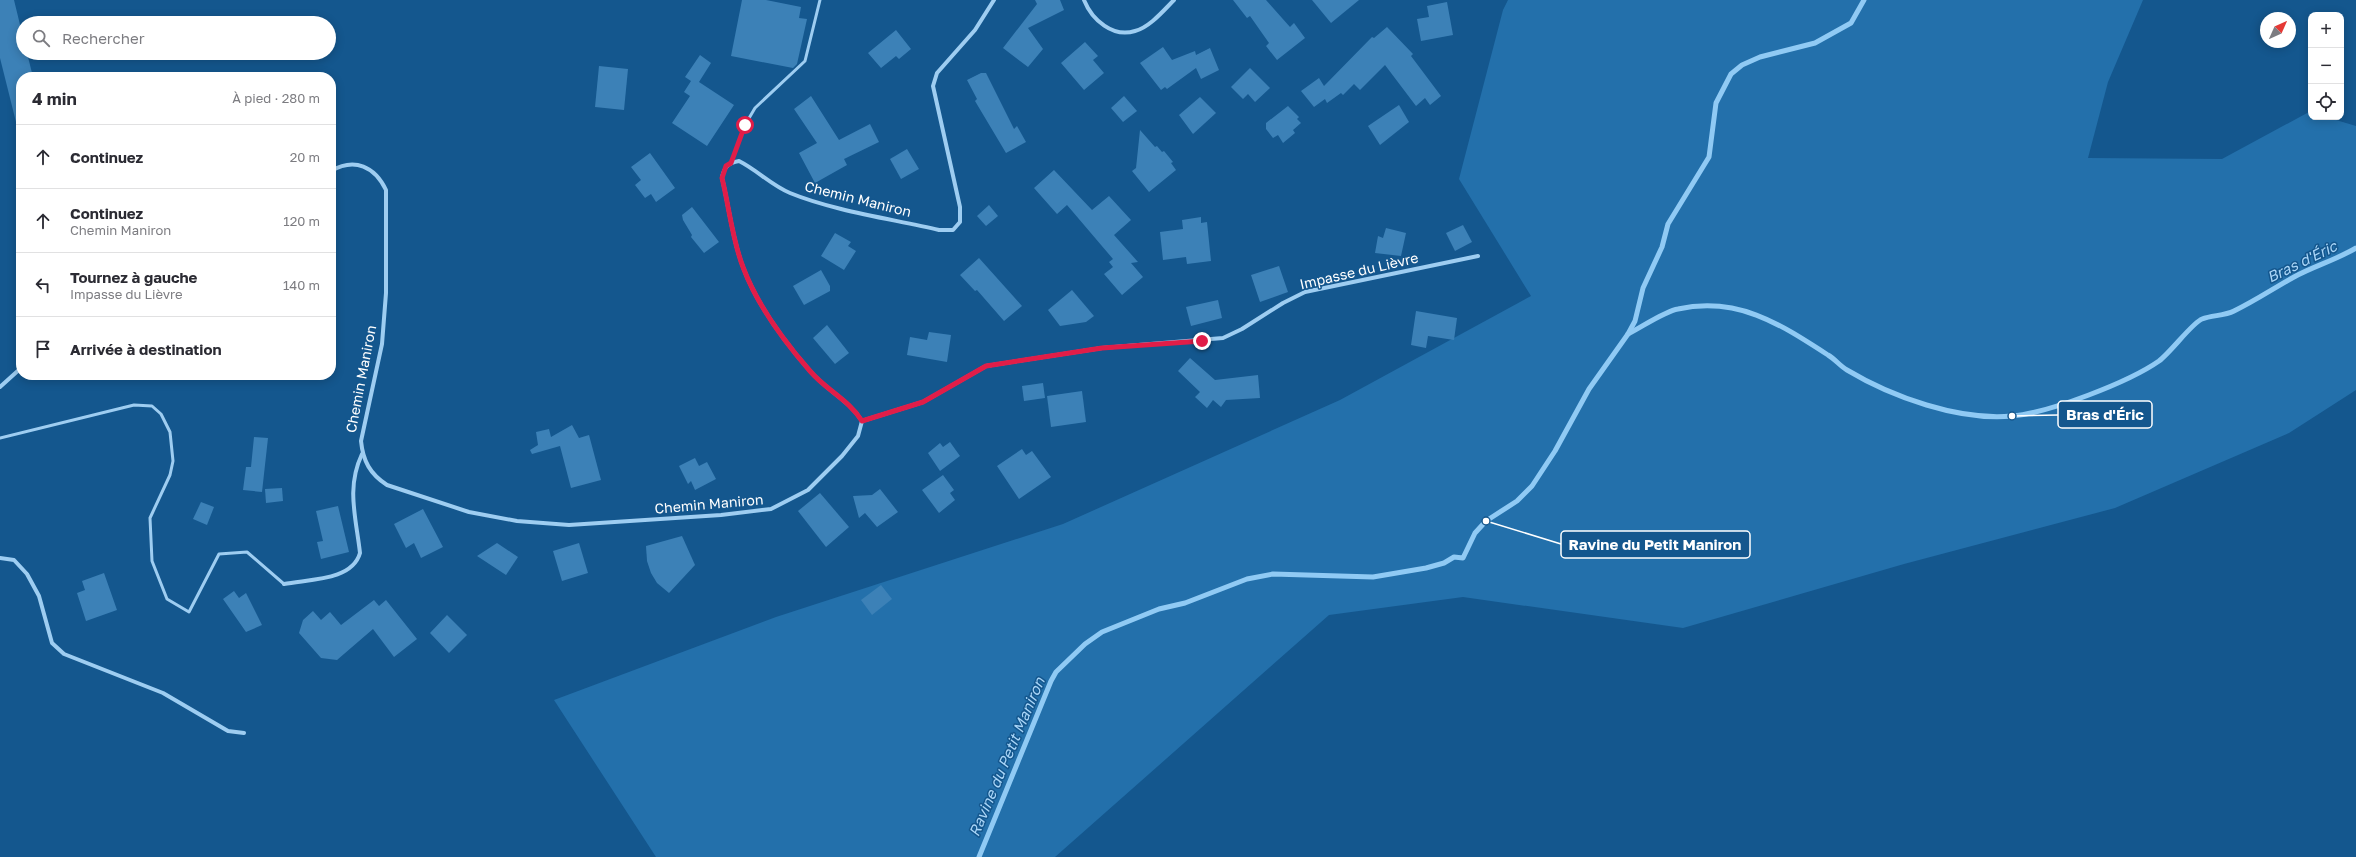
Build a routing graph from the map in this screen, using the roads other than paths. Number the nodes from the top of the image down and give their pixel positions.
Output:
1 (820, 0) edge
2 (994, 0) edge
3 (1084, 0) edge
4 (1174, 0) edge
5 (731, 163) junction
6 (336, 169) edge
7 (1478, 256) dead end
8 (16, 373) edge
9 (0, 387) edge
10 (862, 421) junction
11 (0, 438) edge
12 (362, 454) junction
13 (0, 558) edge
14 (284, 584) joint
15 (244, 733) dead end

1 - 5 lane
2 - 5 street, Chemin Maniron
3 - 4 street
5 - 10 street
6 - 12 street, Chemin Maniron
7 - 10 street, Impasse du Lièvre
8 - 9 street
10 - 12 street, Chemin Maniron
11 - 14 lane
12 - 14 street
13 - 15 street

